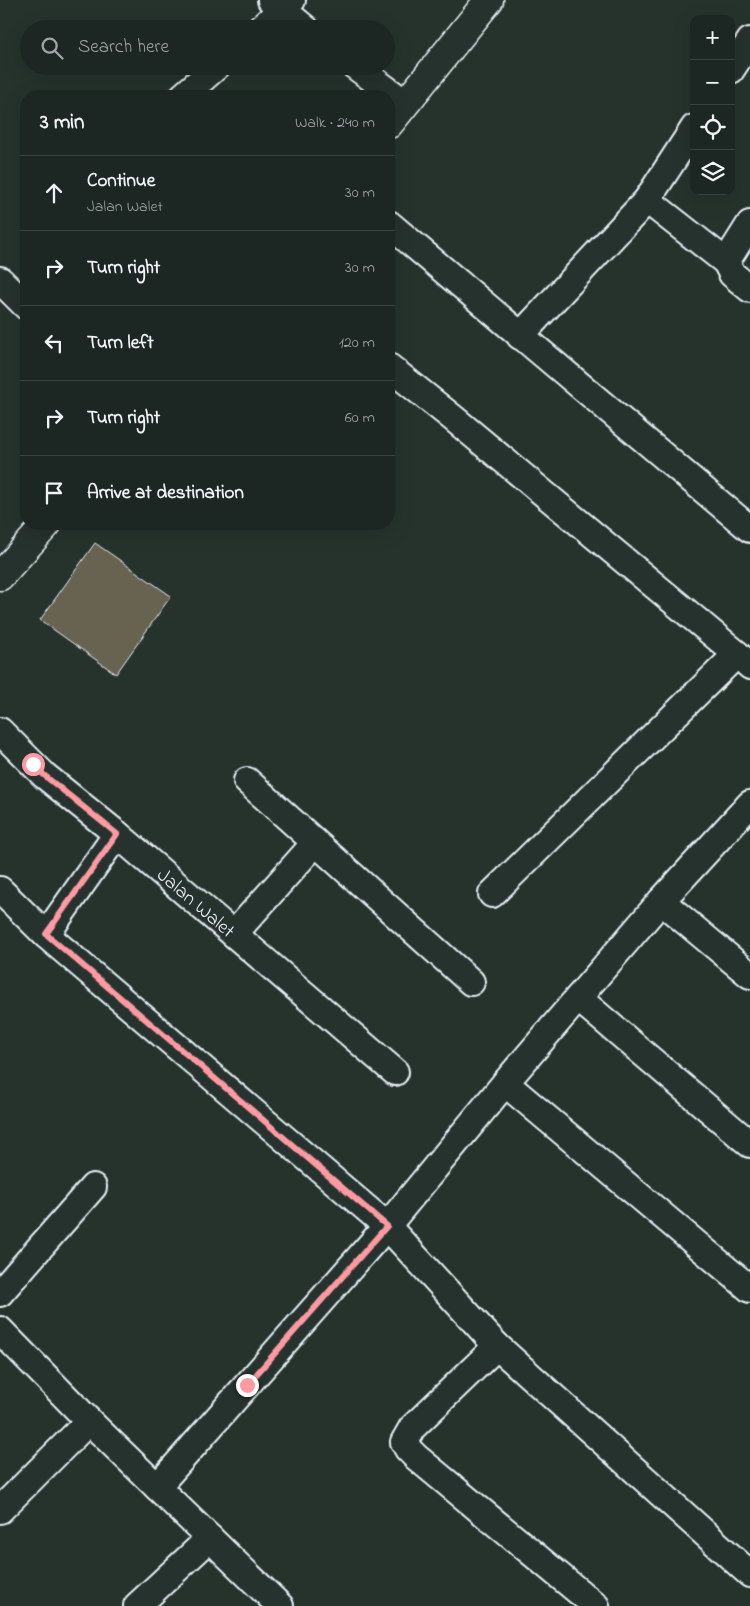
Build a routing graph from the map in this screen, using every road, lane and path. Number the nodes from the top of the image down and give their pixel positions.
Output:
1 (489, 0) edge
2 (281, 3) edge
3 (267, 20) edge
4 (297, 20) edge
5 (750, 41) edge
6 (735, 64) edge
7 (207, 75) edge
8 (363, 75) edge
9 (190, 90) edge
10 (376, 90) edge
11 (397, 114) edge
12 (690, 134) edge
13 (647, 200) junction
14 (750, 224) edge
15 (395, 229) edge
16 (726, 262) junction
17 (0, 280) edge
18 (750, 289) edge
19 (20, 300) edge
20 (520, 336) junction
21 (395, 372) edge
22 (750, 529) edge
23 (42, 530) edge
24 (0, 576) edge
25 (744, 660) edge
26 (0, 731) edge
27 (247, 781) dead end
28 (749, 809) edge
29 (117, 834) junction
30 (315, 844) junction
31 (0, 890) edge
32 (492, 894) dead end
33 (661, 901) junction
34 (46, 934) junction
35 (234, 934) junction
36 (750, 975) edge
37 (471, 982) dead end
38 (578, 998) junction
39 (395, 1072) dead end
40 (505, 1083) junction
41 (750, 1144) edge
42 (93, 1187) dead end
43 (387, 1226) junction
44 (750, 1289) edge
45 (0, 1293) edge
46 (0, 1330) edge
47 (497, 1346) junction
48 (89, 1420) junction
49 (157, 1487) junction
50 (0, 1510) edge
51 (210, 1538) junction
52 (750, 1574) edge
53 (137, 1606) edge
54 (280, 1606) edge
55 (596, 1606) edge

1 - 11 street
2 - 3 street
2 - 4 street
5 - 6 street
7 - 9 street
8 - 10 street
12 - 13 street
13 - 16 street
13 - 20 street
14 - 16 street
15 - 20 street
16 - 18 street
17 - 19 street
20 - 22 street
21 - 25 street
23 - 24 street
25 - 32 street
26 - 29 street, Jalan Walet
27 - 30 street
28 - 33 street
29 - 34 street
29 - 35 street, Jalan Walet
30 - 35 street
30 - 37 street
31 - 34 street
33 - 36 street
33 - 38 street
34 - 43 street
35 - 39 street, Jalan Walet
38 - 40 street
38 - 41 street
40 - 43 street
40 - 44 street
42 - 45 street
43 - 47 street
43 - 49 street
46 - 48 street
47 - 52 street
47 - 55 street
48 - 49 street
48 - 50 street
49 - 51 street
51 - 53 street
51 - 54 street

